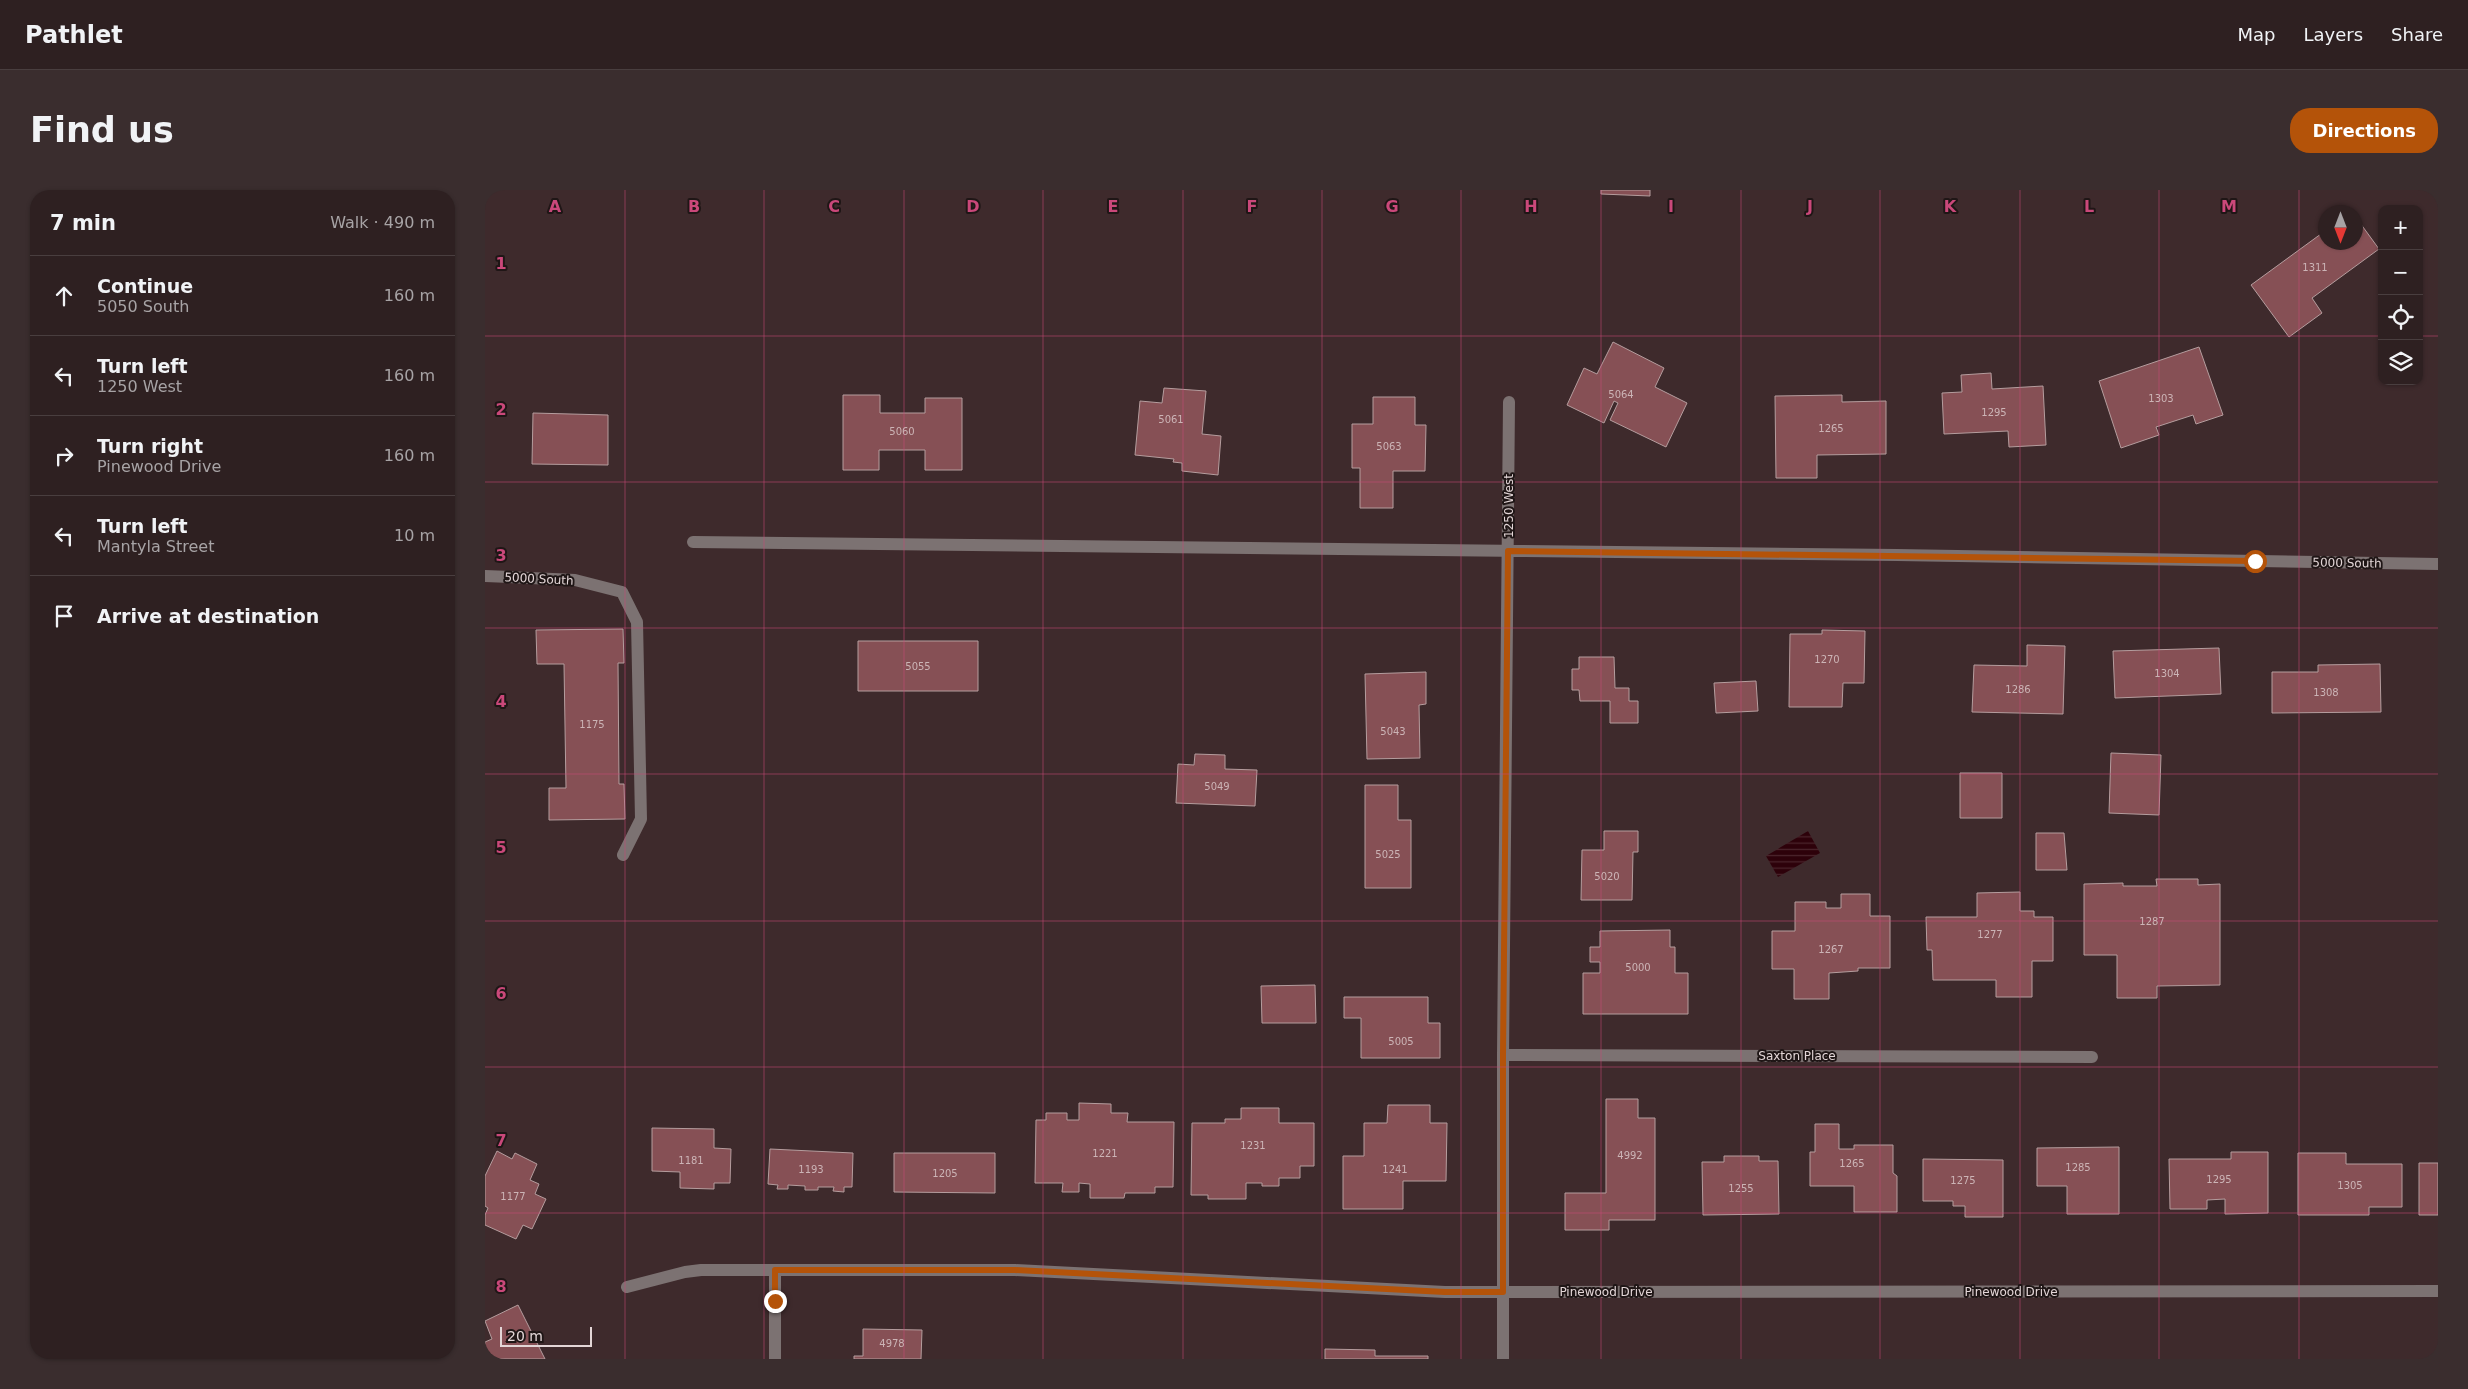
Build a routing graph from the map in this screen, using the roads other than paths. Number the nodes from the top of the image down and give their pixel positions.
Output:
1 (1509, 402) dead end
2 (693, 542) dead end
3 (1508, 551) junction
4 (2438, 564) edge
5 (485, 576) edge
6 (623, 855) dead end
7 (1503, 1055) junction
8 (2092, 1057) dead end
9 (775, 1270) junction
10 (627, 1288) dead end
11 (2438, 1291) edge
12 (1503, 1292) junction
13 (775, 1359) edge
14 (1503, 1359) edge

1 - 3 street, 1250 West
2 - 3 street, 5000 South
3 - 4 street, 5000 South
3 - 7 street, 1250 West
5 - 6 street, 5000 South
7 - 8 street, Saxton Place
7 - 12 street, 1250 West
9 - 10 street, Pinewood Drive
9 - 12 street, Pinewood Drive
9 - 13 street
11 - 12 street, Pinewood Drive
12 - 14 street, 1250 West

